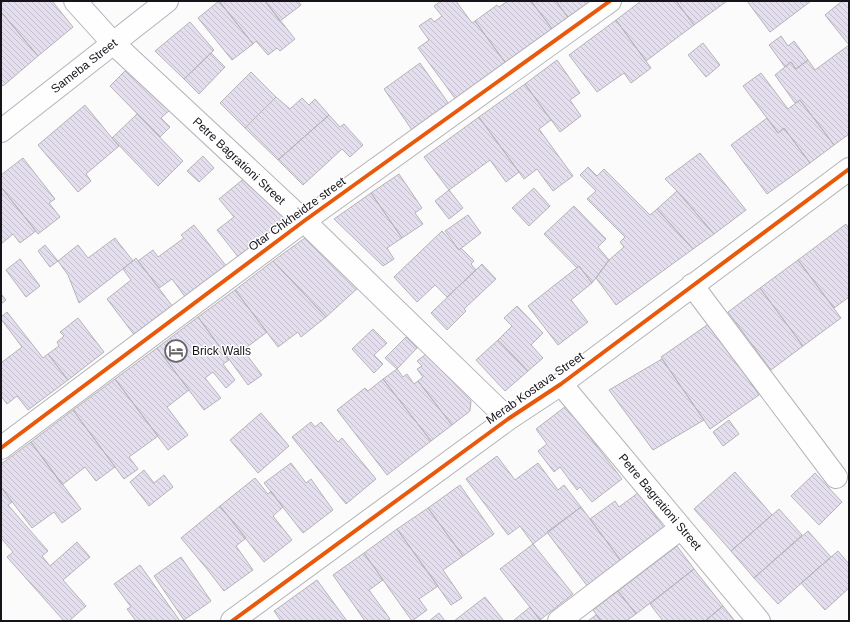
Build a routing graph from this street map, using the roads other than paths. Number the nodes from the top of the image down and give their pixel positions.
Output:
1 (75, 1) edge
2 (168, 1) edge
3 (610, 1) edge
4 (112, 43) junction
5 (1, 130) edge
6 (849, 169) edge
7 (304, 221) junction
8 (692, 285) junction
9 (560, 384) junction
10 (508, 419) junction
11 (1, 448) edge
12 (836, 477) dead end
13 (681, 528) junction
14 (232, 621) edge
15 (559, 621) edge
16 (759, 621) edge

1 - 4 street, Petre Bagrationi Street
2 - 4 street, Sameba Street
3 - 7 street, Otar Chkheidze street
4 - 5 street, Sameba Street
4 - 7 street, Petre Bagrationi Street
6 - 8 street, Merab Kostava Street
7 - 10 street, Petre Bagrationi Street
7 - 11 street, Otar Chkheidze street
8 - 9 street, Merab Kostava Street
8 - 12 street
9 - 10 street, Merab Kostava Street
9 - 13 street, Petre Bagrationi Street
10 - 14 street, Merab Kostava Street
13 - 15 street
13 - 16 street, Petre Bagrationi Street

